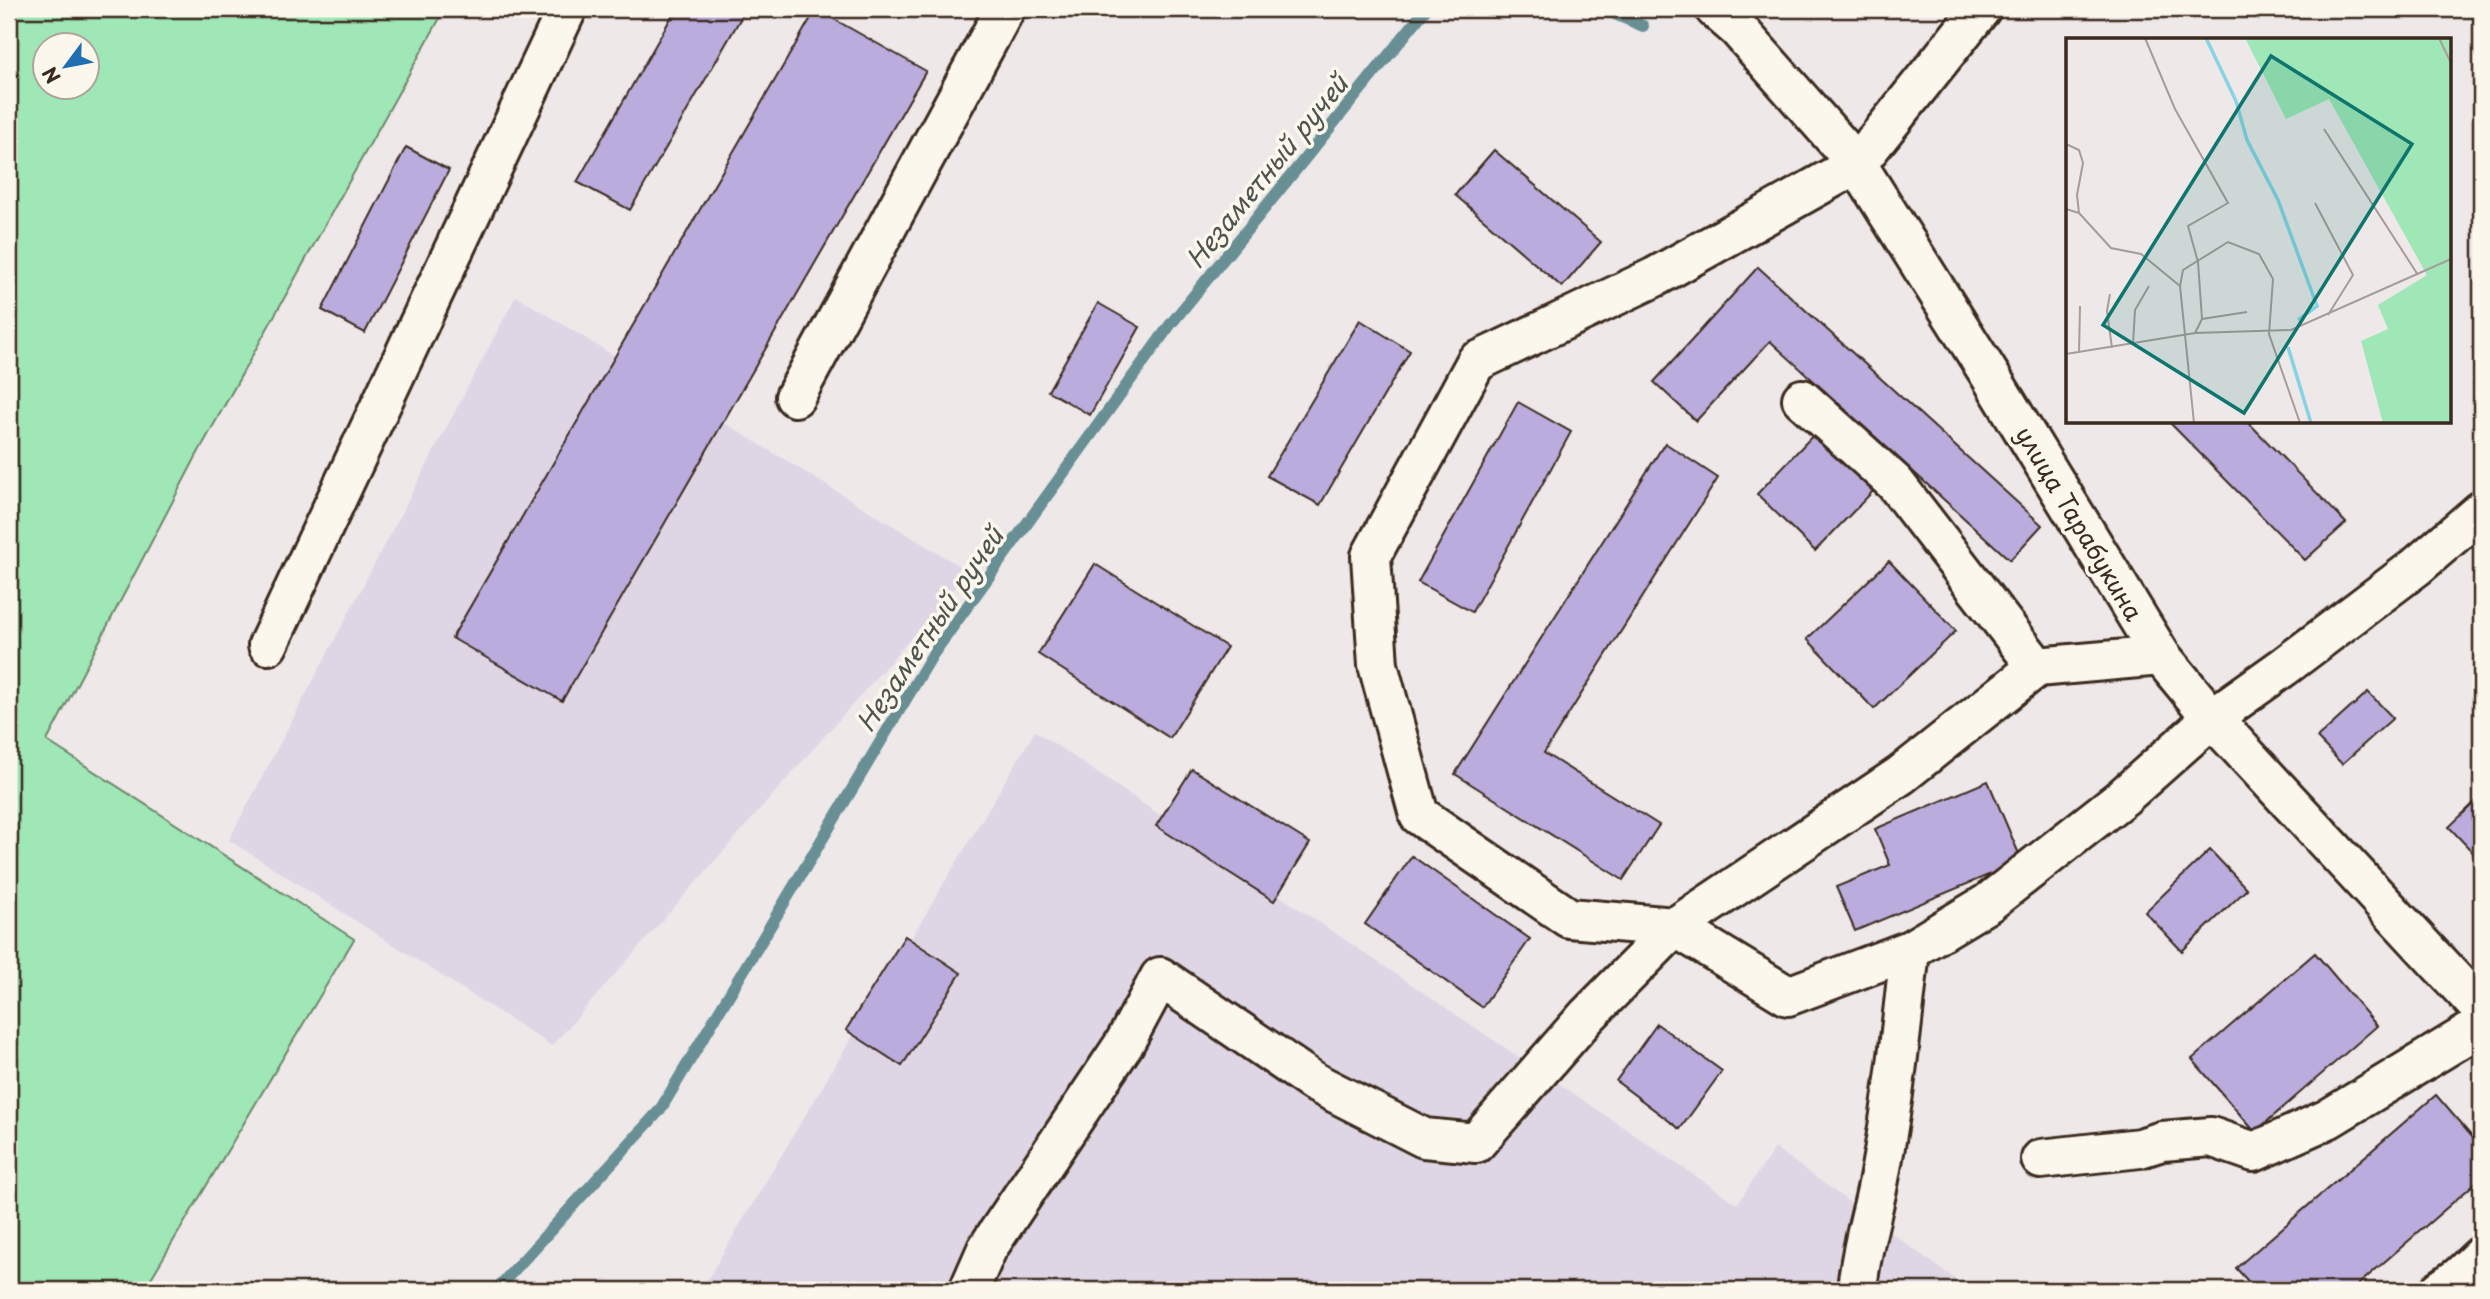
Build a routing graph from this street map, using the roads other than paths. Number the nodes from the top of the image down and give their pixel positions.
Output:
1 (567, 9) edge
2 (1004, 9) edge
3 (1715, 9) edge
4 (1981, 9) edge
5 (1857, 164) junction
6 (795, 397) dead end
7 (1802, 399) dead end
8 (2481, 511) edge
9 (268, 645) dead end
10 (2161, 656) junction
11 (2037, 667) junction
12 (2212, 718) junction
13 (1675, 927) junction
14 (1910, 950) junction
15 (2481, 1009) edge
16 (2481, 1026) edge
17 (2041, 1159) dead end
18 (2481, 1256) edge
19 (968, 1290) edge
20 (1857, 1290) edge
21 (2440, 1290) edge

1 - 9 street
2 - 6 street
3 - 5 street, улица Тарабукина
4 - 5 street
5 - 10 street, улица Тарабукина
5 - 13 street
7 - 11 street
8 - 12 street
10 - 11 street
10 - 12 street, улица Тарабукина
11 - 13 street
12 - 14 street
12 - 15 street, улица Тарабукина
13 - 14 street
13 - 19 street
14 - 20 street
16 - 17 street
18 - 21 street

